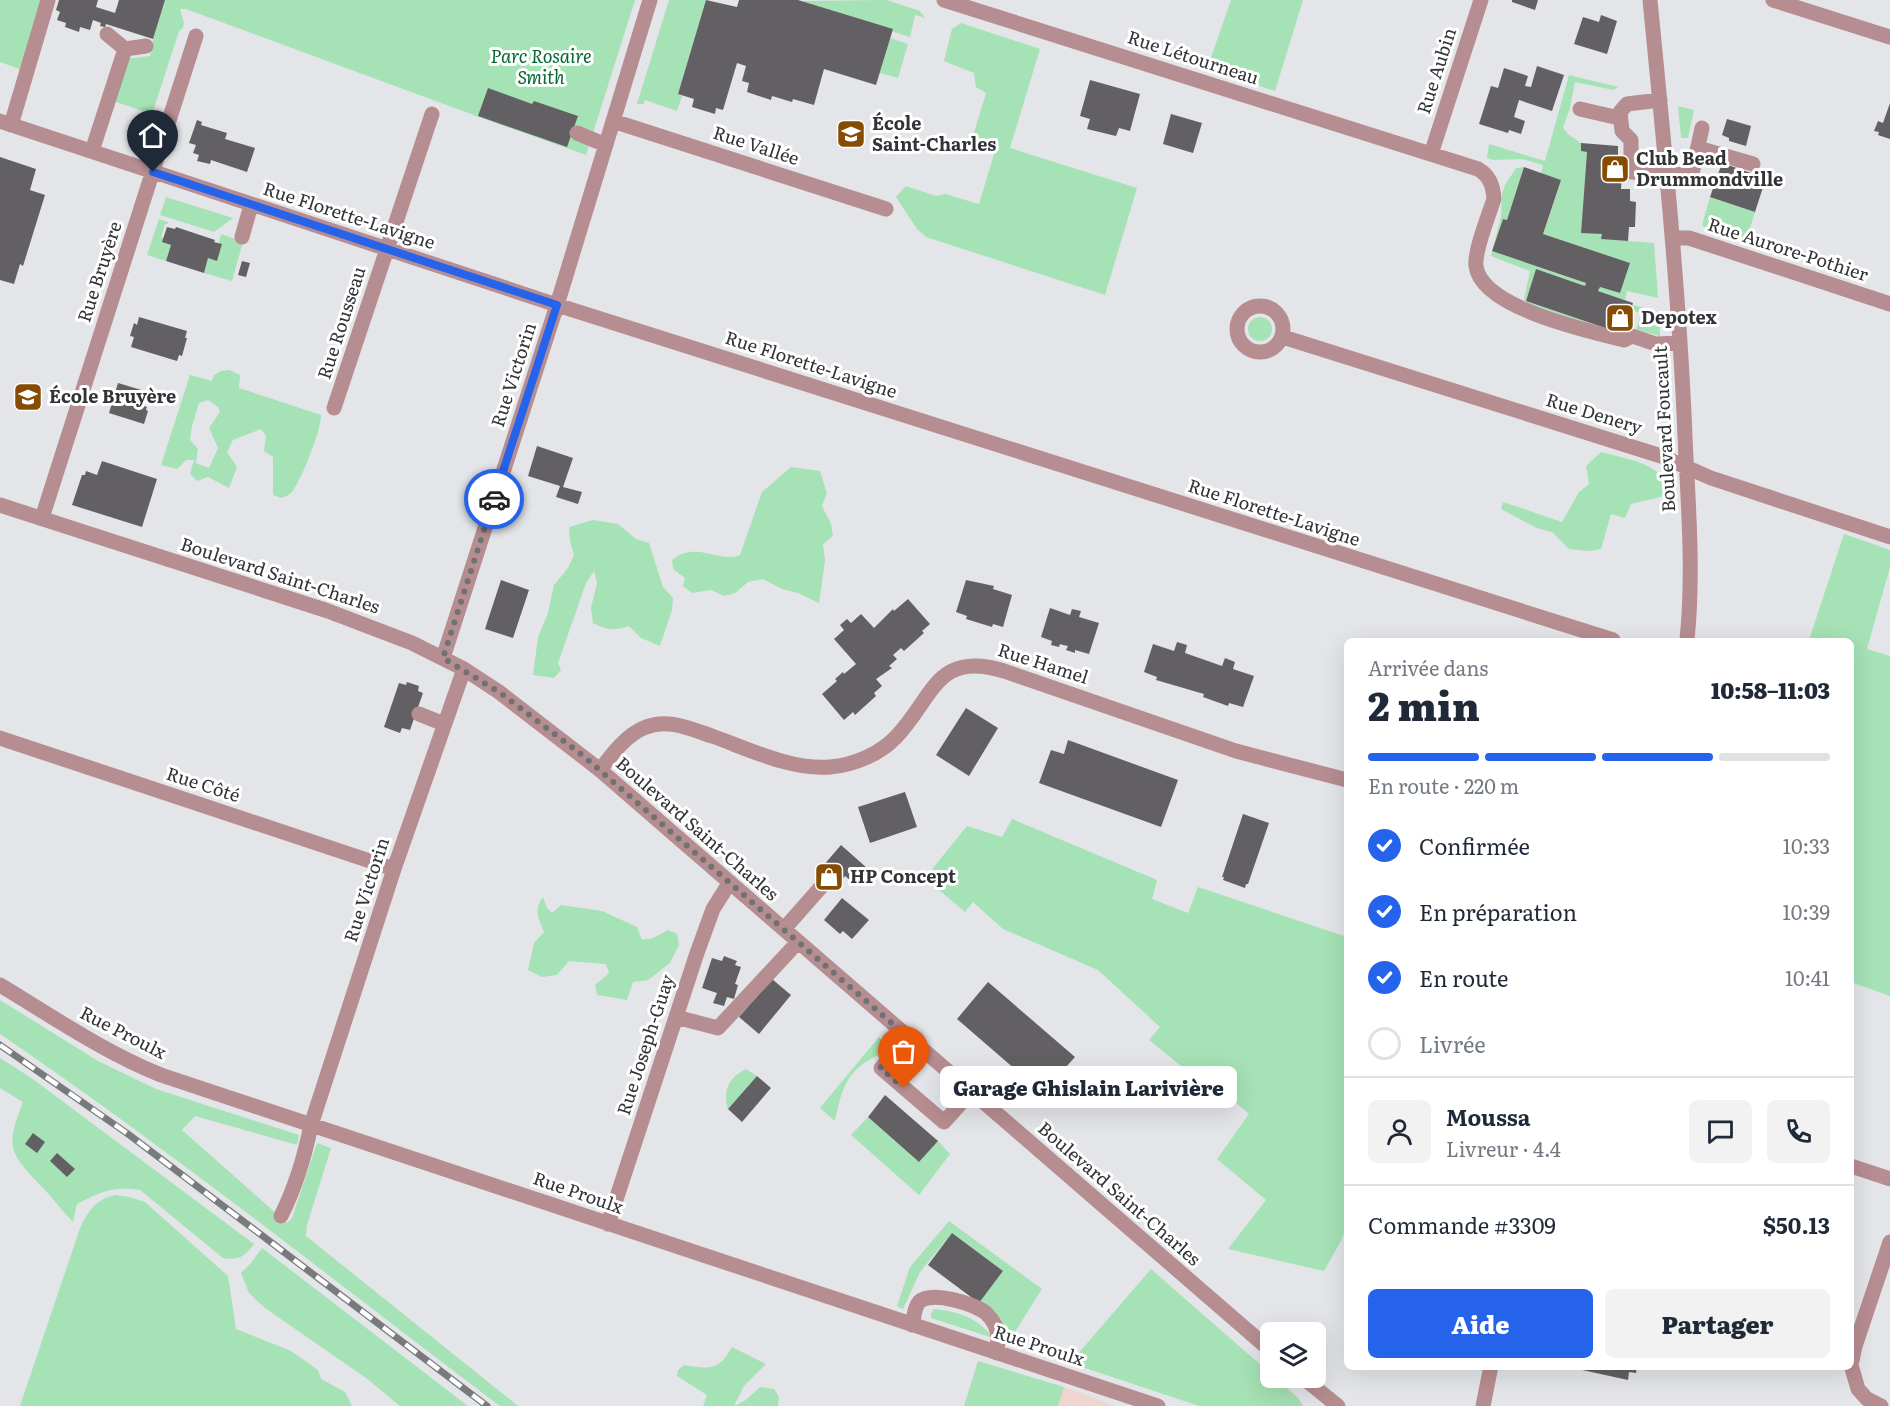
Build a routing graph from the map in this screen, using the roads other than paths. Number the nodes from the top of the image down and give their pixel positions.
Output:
1 (48, 0) edge
2 (650, 0) edge
3 (944, 0) edge
4 (1481, 0) edge
5 (1650, 0) edge
6 (1773, 0) edge
7 (107, 34) dead end
8 (196, 36) dead end
9 (1890, 37) edge
10 (146, 46) dead end
11 (125, 49) junction
12 (1660, 100) junction
13 (1580, 109) dead end
14 (432, 114) dead end
15 (1619, 118) junction
16 (613, 121) junction
17 (5, 123) edge
18 (1702, 128) dead end
19 (577, 133) dead end
20 (606, 145) junction
21 (1698, 148) junction
22 (92, 151) junction
23 (1431, 154) junction
24 (1753, 164) dead end
25 (153, 172) junction
26 (1667, 175) junction
27 (251, 205) junction
28 (886, 209) dead end
29 (242, 237) dead end
30 (1672, 238) junction
31 (387, 249) junction
32 (1890, 304) edge
33 (557, 305) junction
34 (1283, 337) dead end
35 (1680, 343) junction
36 (334, 408) dead end
37 (1687, 467) junction
38 (0, 505) edge
39 (42, 518) junction
40 (1890, 537) edge
41 (1607, 638) edge
42 (1687, 638) edge
43 (443, 658) junction
44 (464, 669) junction
45 (419, 714) dead end
46 (444, 724) junction
47 (0, 738) edge
48 (600, 770) junction
49 (1344, 779) edge
50 (394, 869) junction
51 (730, 882) junction
52 (821, 887) dead end
53 (783, 929) junction
54 (798, 942) junction
55 (0, 985) edge
56 (676, 1017) junction
57 (909, 1038) junction
58 (971, 1092) junction
59 (311, 1125) junction
60 (1854, 1167) edge
61 (1890, 1179) edge
62 (281, 1216) dead end
63 (608, 1224) junction
64 (1890, 1242) edge
65 (912, 1325) junction
66 (1260, 1341) edge
67 (1854, 1351) edge
68 (997, 1353) junction
69 (1490, 1370) edge
70 (1852, 1370) edge
71 (1313, 1388) edge
72 (1113, 1399) edge
73 (1330, 1404) edge
74 (1158, 1406) edge
75 (1483, 1406) edge
76 (1881, 1406) edge

1 - 17 street
2 - 16 street, Rue Victorin
3 - 23 street, Rue Létourneau
4 - 23 street, Rue Aubin
5 - 12 street, Boulevard Foucault
6 - 9 street
7 - 11 street
8 - 25 street, Rue Bruyère
10 - 11 street
11 - 22 street
12 - 15 street
12 - 26 street, Boulevard Foucault
13 - 15 street
14 - 31 street, Rue Rousseau
15 - 26 street
16 - 20 street, Rue Victorin
16 - 28 street, Rue Vallée
17 - 22 street, Rue Florette-Lavigne
18 - 21 street
19 - 20 street
20 - 33 street, Rue Victorin
21 - 24 street
21 - 26 street
22 - 25 street, Rue Florette-Lavigne
23 - 35 street, Rue Létourneau
25 - 27 street, Rue Florette-Lavigne
25 - 39 street, Rue Bruyère
26 - 30 street, Boulevard Foucault
27 - 29 street
27 - 31 street, Rue Florette-Lavigne
30 - 32 street, Rue Aurore-Pothier
30 - 35 street, Boulevard Foucault
31 - 33 street, Rue Florette-Lavigne
31 - 36 street, Rue Rousseau
33 - 41 street, Rue Florette-Lavigne
33 - 43 street, Rue Victorin
34 - 37 street, Rue Denery
35 - 37 street, Boulevard Foucault
37 - 40 street, Rue Denery
37 - 42 street, Boulevard Foucault
38 - 39 street, Boulevard Saint-Charles
39 - 43 street, Boulevard Saint-Charles
43 - 44 street, Boulevard Saint-Charles
44 - 46 street, Rue Victorin
44 - 48 street, Boulevard Saint-Charles
45 - 46 street
46 - 50 street, Rue Victorin
47 - 50 street, Rue Côté
48 - 49 street, Rue Hamel
48 - 51 street, Boulevard Saint-Charles
50 - 59 street, Rue Victorin
51 - 53 street, Boulevard Saint-Charles
51 - 56 street, Rue Joseph-Guay
52 - 53 street
53 - 54 street, Boulevard Saint-Charles
54 - 56 street
54 - 57 street, Boulevard Saint-Charles
55 - 59 street, Rue Proulx
56 - 63 street, Rue Joseph-Guay
57 - 58 street, Boulevard Saint-Charles
57 - 58 street
58 - 66 street, Boulevard Saint-Charles
59 - 62 street, Rue Victorin
59 - 63 street, Rue Proulx
60 - 61 street
63 - 65 street, Rue Proulx
64 - 67 street
65 - 68 street, Rue Proulx
65 - 68 street
68 - 72 street, Rue Proulx
69 - 75 street
70 - 76 street
71 - 73 street
72 - 74 street, Rue Proulx

